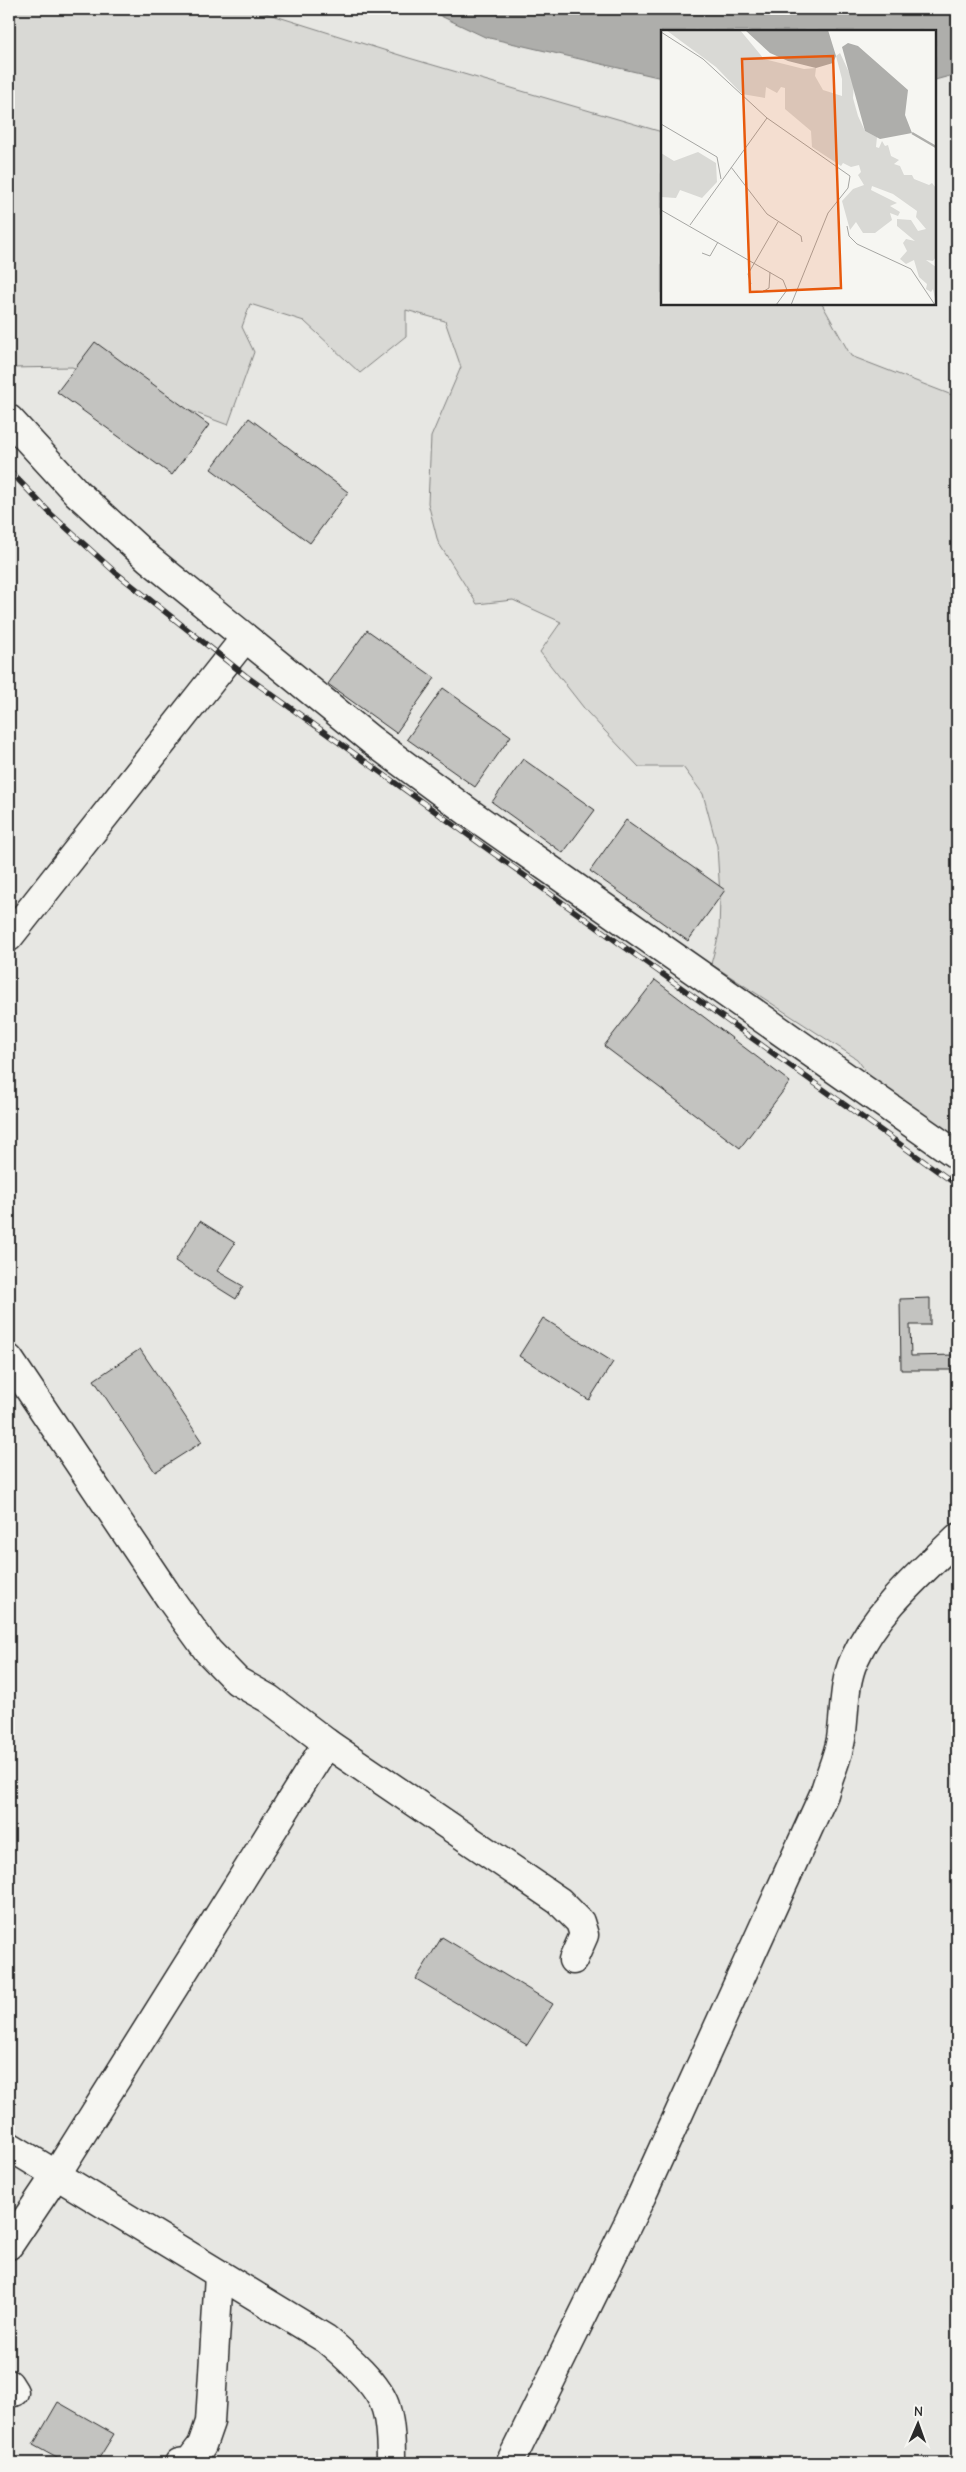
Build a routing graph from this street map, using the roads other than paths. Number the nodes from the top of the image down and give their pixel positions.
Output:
1 (9, 419) edge
2 (245, 638) junction
3 (9, 937) edge
4 (957, 1155) edge
5 (9, 1359) edge
6 (957, 1538) edge
7 (326, 1743) junction
8 (572, 1960) dead end
9 (9, 2146) edge
10 (56, 2175) junction
11 (9, 2245) edge
12 (220, 2275) junction
13 (179, 2463) edge
14 (391, 2463) edge
15 (510, 2463) edge

1 - 2 lane
2 - 3 lane
2 - 4 lane
5 - 7 lane
6 - 15 lane
7 - 8 lane
7 - 10 lane
9 - 10 lane
10 - 11 lane
10 - 12 lane
12 - 13 lane
12 - 14 lane

